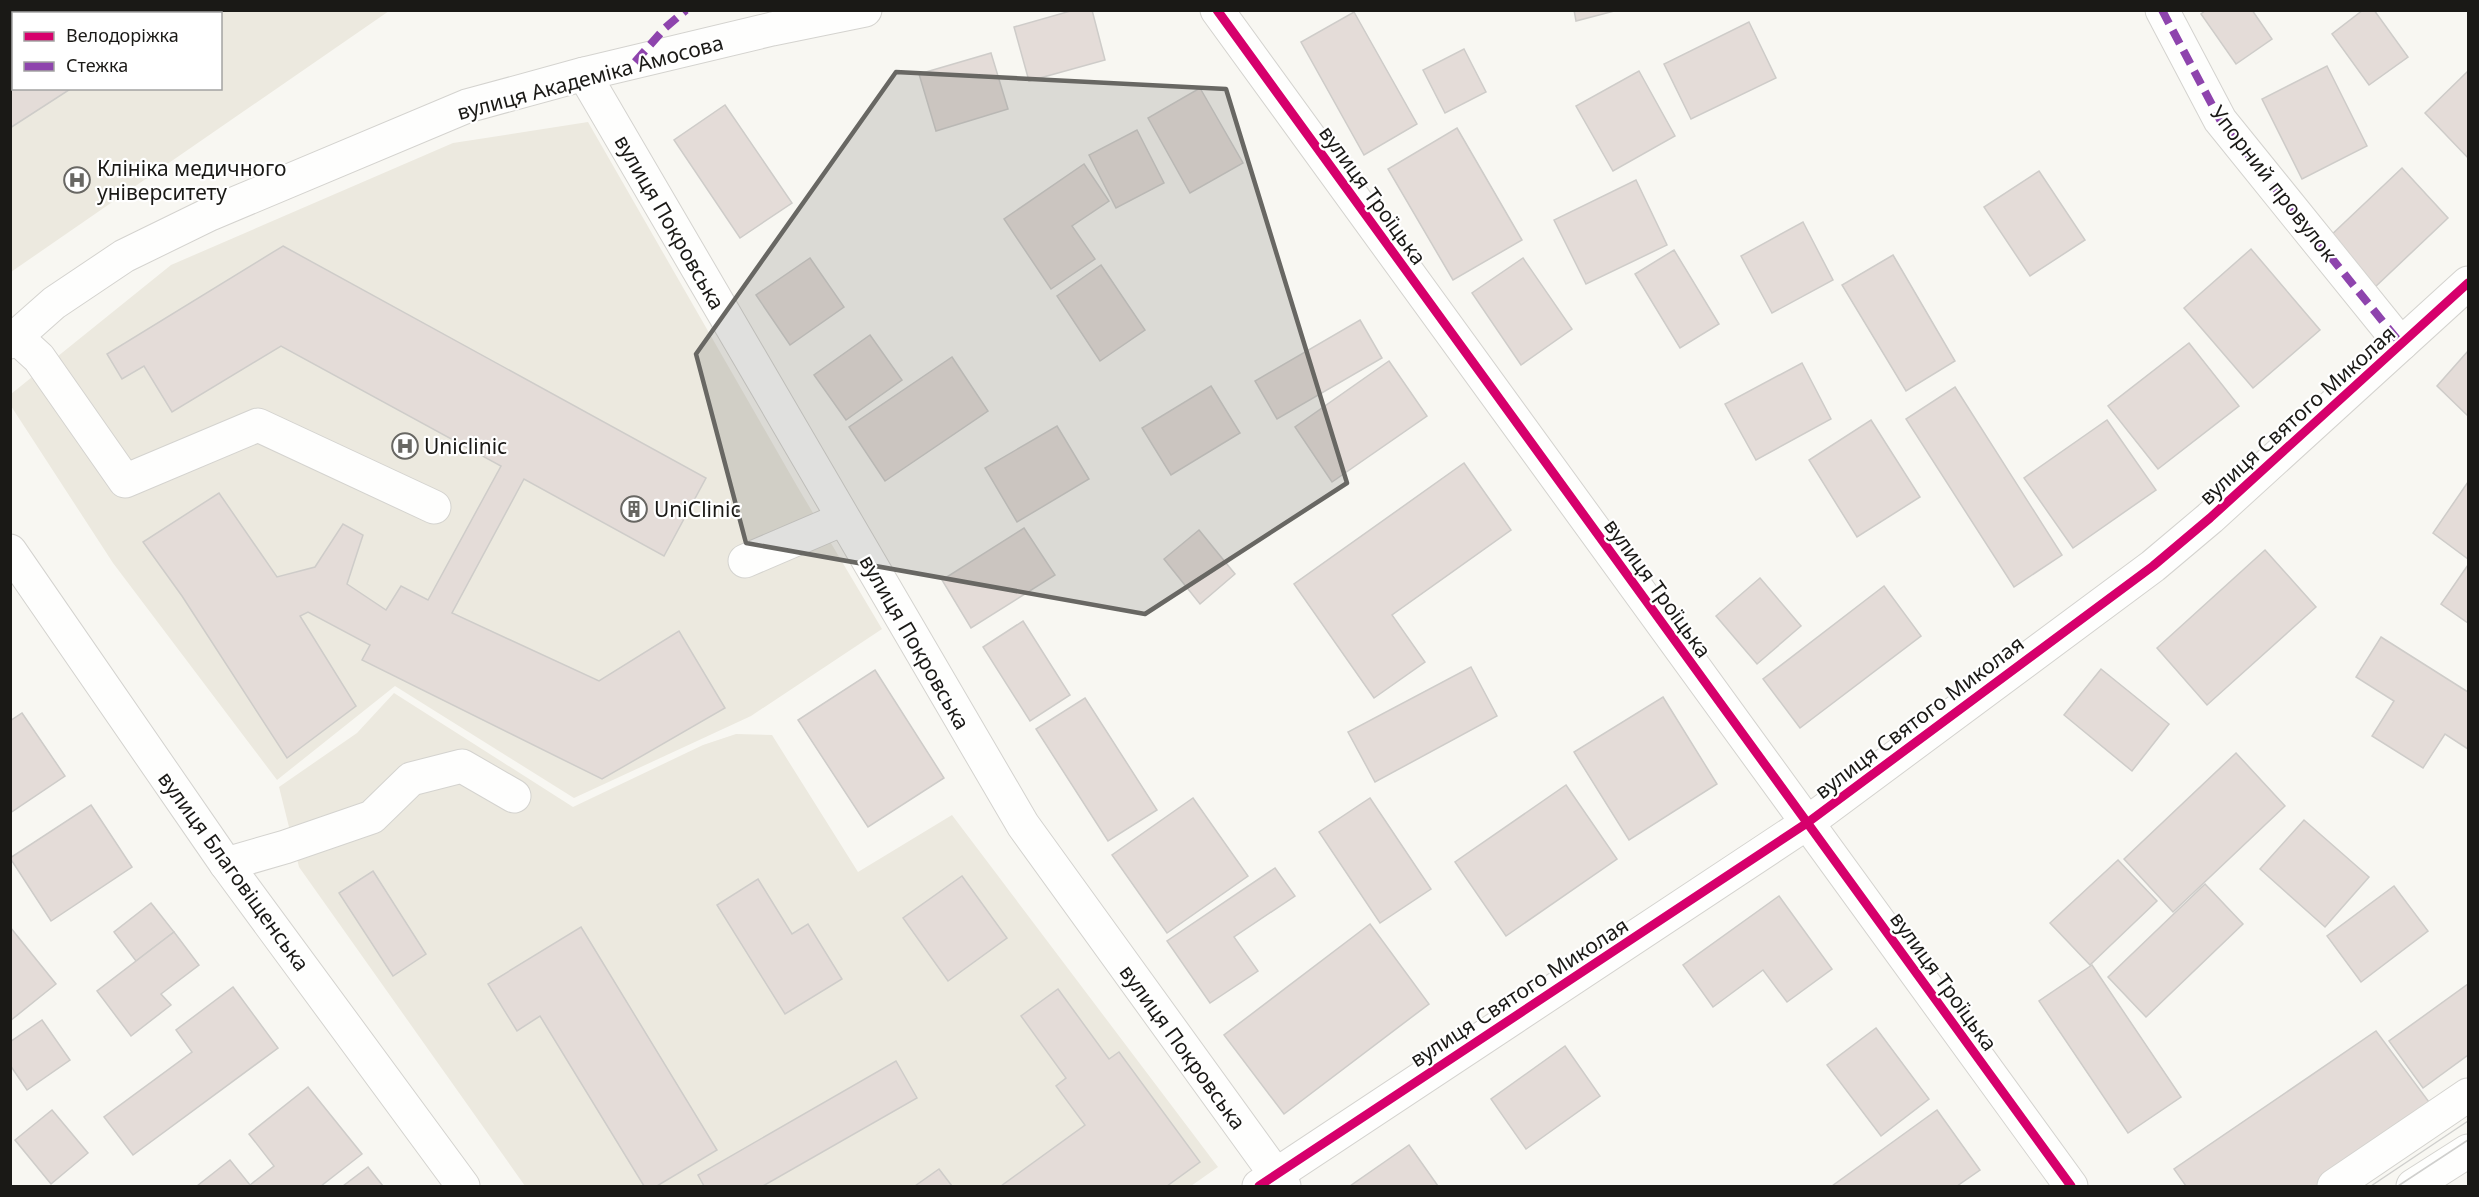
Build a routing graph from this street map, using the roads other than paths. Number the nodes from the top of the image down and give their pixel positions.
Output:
1 (865, 10) edge
2 (1217, 10) edge
3 (2162, 10) edge
4 (584, 74) junction
5 (2469, 283) edge
6 (13, 339) edge
7 (2401, 344) junction
8 (434, 507) dead end
9 (843, 519) junction
10 (10, 551) edge
11 (745, 561) dead end
12 (514, 796) dead end
13 (1807, 823) junction
14 (226, 864) junction
15 (2469, 1095) edge
16 (2469, 1151) edge
17 (1273, 1182) edge
18 (464, 1186) edge
19 (2071, 1186) edge
20 (2334, 1186) edge
21 (2413, 1186) edge

1 - 4 street, вулиця Академіка Амосова
2 - 13 street, вулиця Троїцька
3 - 7 street, Упорний провулок
4 - 6 street, вулиця Академіка Амосова
4 - 9 street, вулиця Покровська
5 - 7 street, вулиця Святого Миколая
6 - 8 street
7 - 13 street, вулиця Святого Миколая
9 - 11 street
9 - 17 street, вулиця Покровська
10 - 14 street, вулиця Благовіщенська
12 - 14 street
13 - 17 street, вулиця Святого Миколая
13 - 19 street, вулиця Троїцька
14 - 18 street, вулиця Благовіщенська
15 - 20 street
16 - 21 street

